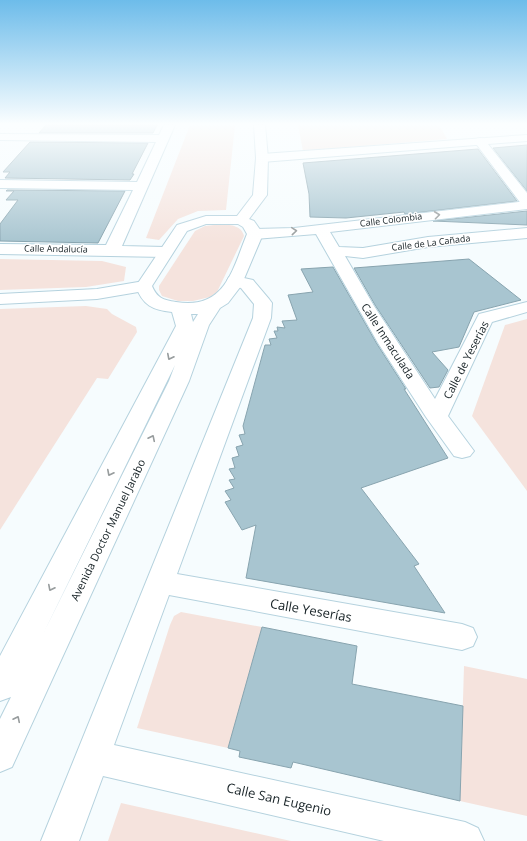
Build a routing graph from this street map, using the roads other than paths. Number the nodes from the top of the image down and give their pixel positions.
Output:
1 (152, 164) edge
2 (262, 164) edge
3 (498, 164) edge
4 (0, 184) edge
5 (141, 186) junction
6 (527, 202) edge
7 (527, 205) edge
8 (241, 220) junction
9 (320, 229) junction
10 (527, 233) edge
11 (255, 234) junction
12 (0, 249) edge
13 (112, 250) junction
14 (335, 251) junction
15 (165, 252) junction
16 (235, 281) junction
17 (144, 286) junction
18 (0, 299) edge
19 (213, 305) junction
20 (527, 307) edge
21 (180, 308) junction
22 (437, 417) junction
23 (462, 451) dead end
24 (160, 582) junction
25 (462, 637) dead end
26 (0, 687) edge
27 (0, 754) edge
28 (93, 756) junction
29 (60, 841) edge
30 (465, 841) edge

1 - 5 street
2 - 8 street
3 - 6 street
4 - 5 street
5 - 13 street
9 -> 7 street, Calle Colombia
8 - 11 street
8 - 15 street
11 -> 9 street, Calle Colombia
9 - 14 street, Calle Inmaculada
10 - 14 street, Calle de La Cañada
11 - 16 street, Avenida Doctor Manuel Jarabo
12 - 13 street, Calle Andalucía
13 - 15 street, Calle Andalucía
14 - 22 street, Calle Inmaculada
15 - 17 street
16 - 19 street, Avenida Doctor Manuel Jarabo
16 - 24 street
17 - 18 street
17 - 21 street
19 - 21 street
27 -> 19 street, Avenida Doctor Manuel Jarabo
20 - 22 street, Calle de Yeserías
21 -> 26 street, Avenida Doctor Manuel Jarabo
22 - 23 street, Calle Inmaculada
24 - 25 street, Calle Yeserías
24 - 28 street
28 - 29 street
28 - 30 street, Calle San Eugenio

